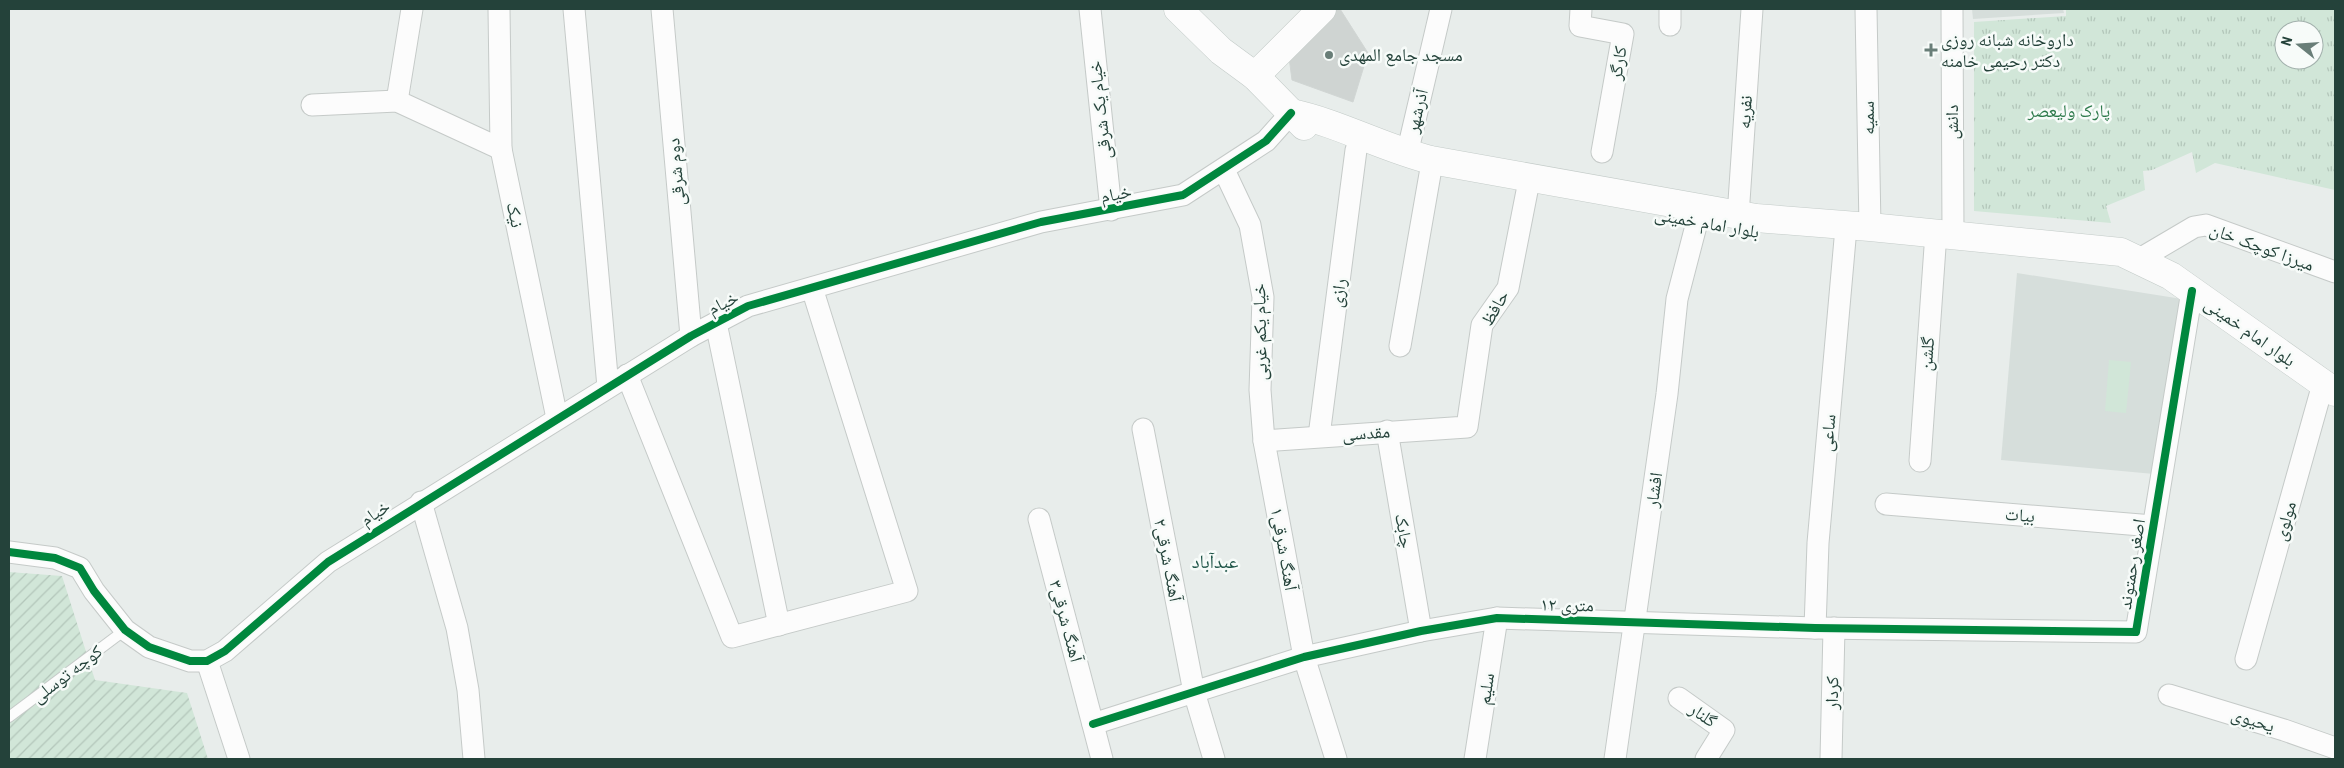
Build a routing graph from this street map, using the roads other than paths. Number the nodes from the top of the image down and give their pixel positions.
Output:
1 (412, 9) edge
2 (499, 9) edge
3 (574, 9) edge
4 (662, 9) edge
5 (1090, 9) edge
6 (1178, 9) edge
7 (1322, 9) edge
8 (1441, 9) edge
9 (1581, 9) edge
10 (1752, 9) edge
11 (1866, 9) edge
12 (1952, 9) edge
13 (1255, 76) junction
14 (397, 101) junction
15 (312, 106) dead end
16 (1291, 113) junction
17 (501, 149) junction
18 (1356, 150) junction
19 (1602, 152) dead end
20 (1407, 154) junction
21 (1224, 170) junction
22 (1430, 174) junction
23 (1527, 191) junction
24 (1111, 210) junction
25 (1738, 216) junction
26 (1697, 222) junction
27 (1870, 227) junction
28 (1845, 239) junction
29 (1944, 241) junction
30 (2138, 260) junction
31 (2335, 272) edge
32 (812, 288) junction
33 (2192, 291) junction
34 (716, 323) junction
35 (691, 336) junction
36 (1400, 346) dead end
37 (627, 375) junction
38 (608, 387) junction
39 (2329, 388) edge
40 (557, 418) junction
41 (1468, 427) joint
42 (1143, 429) dead end
43 (1387, 431) junction
44 (1319, 436) junction
45 (1264, 441) junction
46 (1920, 461) dead end
47 (422, 502) junction
48 (1886, 504) dead end
49 (1039, 519) dead end
50 (2153, 526) junction
51 (9, 552) edge
52 (1498, 618) junction
53 (1635, 621) junction
54 (779, 625) junction
55 (1824, 628) junction
56 (125, 630) junction
57 (1421, 632) junction
58 (216, 656) junction
59 (1304, 657) junction
60 (2246, 659) dead end
61 (1194, 692) junction
62 (2169, 695) dead end
63 (1679, 698) dead end
64 (9, 718) edge
65 (1093, 724) junction
66 (2335, 748) edge
67 (239, 759) edge
68 (474, 759) edge
69 (1102, 759) edge
70 (1214, 759) edge
71 (1336, 759) edge
72 (1475, 759) edge
73 (1615, 759) edge
74 (1706, 759) edge
75 (1831, 759) edge

1 - 14 street
2 - 17 street, نیک
3 - 38 street
4 - 35 street, دوم شرقی
5 - 24 street, خیام یک شرقی
6 - 13 street, بلوار امام خمینی
7 - 13 street
8 - 20 street, آذرشهر
9 - 19 street, کارگر
10 - 25 street, نفریه
11 - 27 street, سمیه
12 - 29 street, دانش
13 - 16 street, بلوار امام خمینی
14 - 15 street
14 - 17 street
16 - 18 street, بلوار امام خمینی
16 - 20 street, بلوار امام خمینی
16 - 21 street, خیام
17 - 40 street, نیک
18 - 22 street, بلوار امام خمینی
18 - 44 street, رازی
20 - 25 street, بلوار امام خمینی
21 - 24 street, خیام
21 - 45 street, خیام یکم غربی
22 - 23 street, بلوار امام خمینی
22 - 36 street
23 - 26 street, بلوار امام خمینی
23 - 41 street, حافظ
24 - 32 street, خیام
25 - 27 street, بلوار امام خمینی
26 - 28 street, بلوار امام خمینی
26 - 53 street, افشار
27 - 29 street, بلوار امام خمینی
28 - 29 street, بلوار امام خمینی
28 - 55 street, ساعی
29 - 30 street, بلوار امام خمینی
29 - 46 street, گلشن
30 - 31 street, میرزا کوچک خان
30 - 33 street, بلوار امام خمینی
32 - 34 street, خیام
32 - 54 street
33 - 39 street, بلوار امام خمینی
33 - 50 street, اصغر رحمتوند
34 - 35 street, خیام
34 - 54 street
35 - 37 street, خیام
37 - 38 street, خیام
37 - 54 street
38 - 40 street, خیام
39 - 60 street, مولوی
40 - 47 street, خیام
41 - 43 street, مقدسی
42 - 61 street, آهنگ شرقی۲
43 - 44 street, مقدسی
43 - 57 street, چابک
44 - 45 street, مقدسی
45 - 59 street, آهنگ شرقی۱
47 - 58 street, خیام
47 - 68 street
48 - 50 street, بیات
49 - 65 street, آهنگ شرقی۳
50 - 55 street, اصغر رحمتوند
51 - 56 street
52 - 53 street, ۱۲ متری
52 - 57 street, ۱۲ متری
52 - 72 street, سلیم
53 - 55 street, ۱۲ متری
53 - 73 street, افشار
55 - 75 street, کردار
56 - 58 street
56 - 64 lane, کوچه توسلی
57 - 59 street, ۱۲ متری
58 - 67 street
59 - 61 street, ۱۲ متری
59 - 71 street, آهنگ شرقی۱
61 - 65 street, ۱۲ متری
61 - 70 street, آهنگ شرقی۲
62 - 66 street, یحیوی
63 - 74 street, گلنار
65 - 69 street, آهنگ شرقی۳

